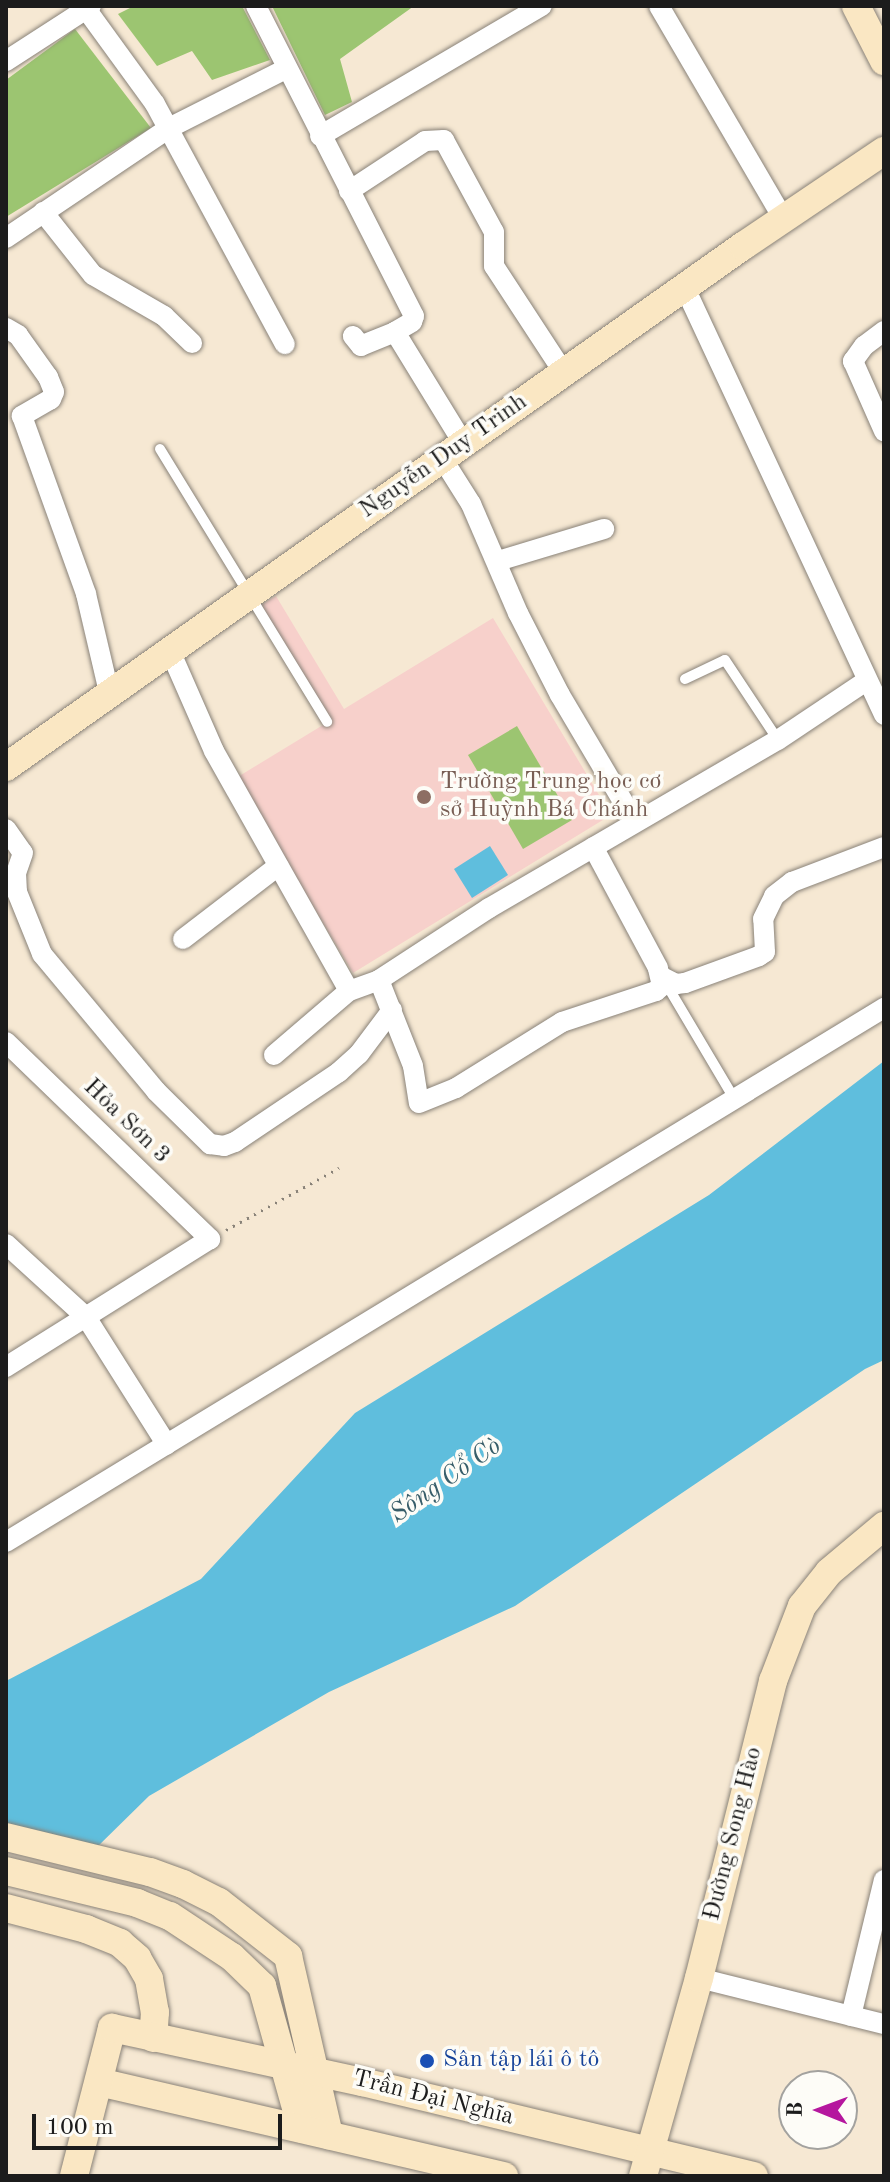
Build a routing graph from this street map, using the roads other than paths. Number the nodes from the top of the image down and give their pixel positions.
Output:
1 (256, 6) edge
2 (542, 6) edge
3 (659, 6) edge
4 (856, 6) edge
5 (88, 7) edge
6 (6, 61) edge
7 (884, 61) edge
8 (286, 69) junction
9 (169, 128) junction
10 (320, 136) junction
11 (884, 151) edge
12 (349, 191) junction
13 (43, 212) junction
14 (784, 220) junction
15 (6, 238) edge
16 (685, 288) junction
17 (6, 328) edge
18 (884, 331) edge
19 (395, 332) junction
20 (353, 336) dead end
21 (192, 343) dead end
22 (285, 344) dead end
23 (564, 373) junction
24 (14, 420) edge
25 (884, 431) edge
26 (160, 449) dead end
27 (452, 451) junction
28 (604, 529) dead end
29 (498, 561) junction
30 (250, 594) junction
31 (171, 653) junction
32 (685, 679) dead end
33 (866, 681) junction
34 (110, 696) junction
35 (884, 715) edge
36 (327, 722) dead end
37 (778, 740) junction
38 (6, 767) edge
39 (635, 822) junction
40 (6, 829) edge
41 (593, 847) junction
42 (884, 847) edge
43 (278, 866) junction
44 (183, 939) dead end
45 (662, 977) junction
46 (379, 980) junction
47 (349, 991) junction
48 (884, 1008) edge
49 (392, 1010) junction
50 (6, 1042) edge
51 (274, 1055) dead end
52 (734, 1098) junction
53 (6, 1244) edge
54 (86, 1317) junction
55 (6, 1367) edge
56 (167, 1445) junction
57 (884, 1526) edge
58 (6, 1542) edge
59 (6, 1837) edge
60 (6, 1871) edge
61 (884, 1880) edge
62 (137, 1903) junction
63 (6, 1908) edge
64 (120, 1943) junction
65 (699, 1978) junction
66 (851, 2016) junction
67 (884, 2024) edge
68 (153, 2038) junction
69 (284, 2065) junction
70 (314, 2072) junction
71 (99, 2082) junction
72 (315, 2132) junction
73 (646, 2163) edge
74 (74, 2176) edge
75 (504, 2176) edge
76 (754, 2176) edge

1 - 8 street
2 - 10 street
3 - 14 street
4 - 7 main road
5 - 6 street
5 - 9 street
8 - 9 street
8 - 10 street
9 - 13 street
9 - 22 street
10 - 12 street
11 - 14 main road, Nguyễn Duy Trinh
12 - 19 street
12 - 23 street
13 - 15 street
13 - 21 street
14 - 16 main road, Nguyễn Duy Trinh
16 - 23 main road, Nguyễn Duy Trinh
16 - 33 street
17 - 24 street
18 - 25 street
19 - 20 street
19 - 27 street
23 - 27 main road, Nguyễn Duy Trinh
24 - 34 street
26 - 30 lane
27 - 29 street
27 - 30 main road, Nguyễn Duy Trinh
28 - 29 street
29 - 39 street
30 - 31 main road, Nguyễn Duy Trinh
30 - 36 lane
31 - 34 main road, Nguyễn Duy Trinh
31 - 43 street
32 - 37 lane
33 - 35 street
33 - 37 street
34 - 38 main road, Nguyễn Duy Trinh
37 - 39 street
39 - 41 street
40 - 49 street
41 - 45 street
41 - 46 street
42 - 45 street
43 - 44 street
43 - 47 street
45 - 49 street
45 - 52 lane
46 - 47 street
46 - 49 street
47 - 51 street
48 - 52 street
50 - 54 street, Hỏa Sơn 3
52 - 56 street
53 - 54 street
54 - 55 street
54 - 56 street
56 - 58 street
57 - 65 main road, Đường Song Hào
59 - 70 main road
60 - 62 main road
61 - 66 street
62 - 64 main road
62 - 69 main road
63 - 64 main road
64 - 68 main road
65 - 66 street
65 - 73 main road, Đường Song Hào
66 - 67 street
68 - 69 main road, Trần Đại Nghĩa
68 - 71 main road, Trần Đại Nghĩa
69 - 70 main road, Trần Đại Nghĩa
69 - 72 main road
70 - 72 main road
70 - 73 main road, Trần Đại Nghĩa
71 - 72 main road
71 - 74 main road
72 - 75 main road
73 - 76 main road, Trần Đại Nghĩa

